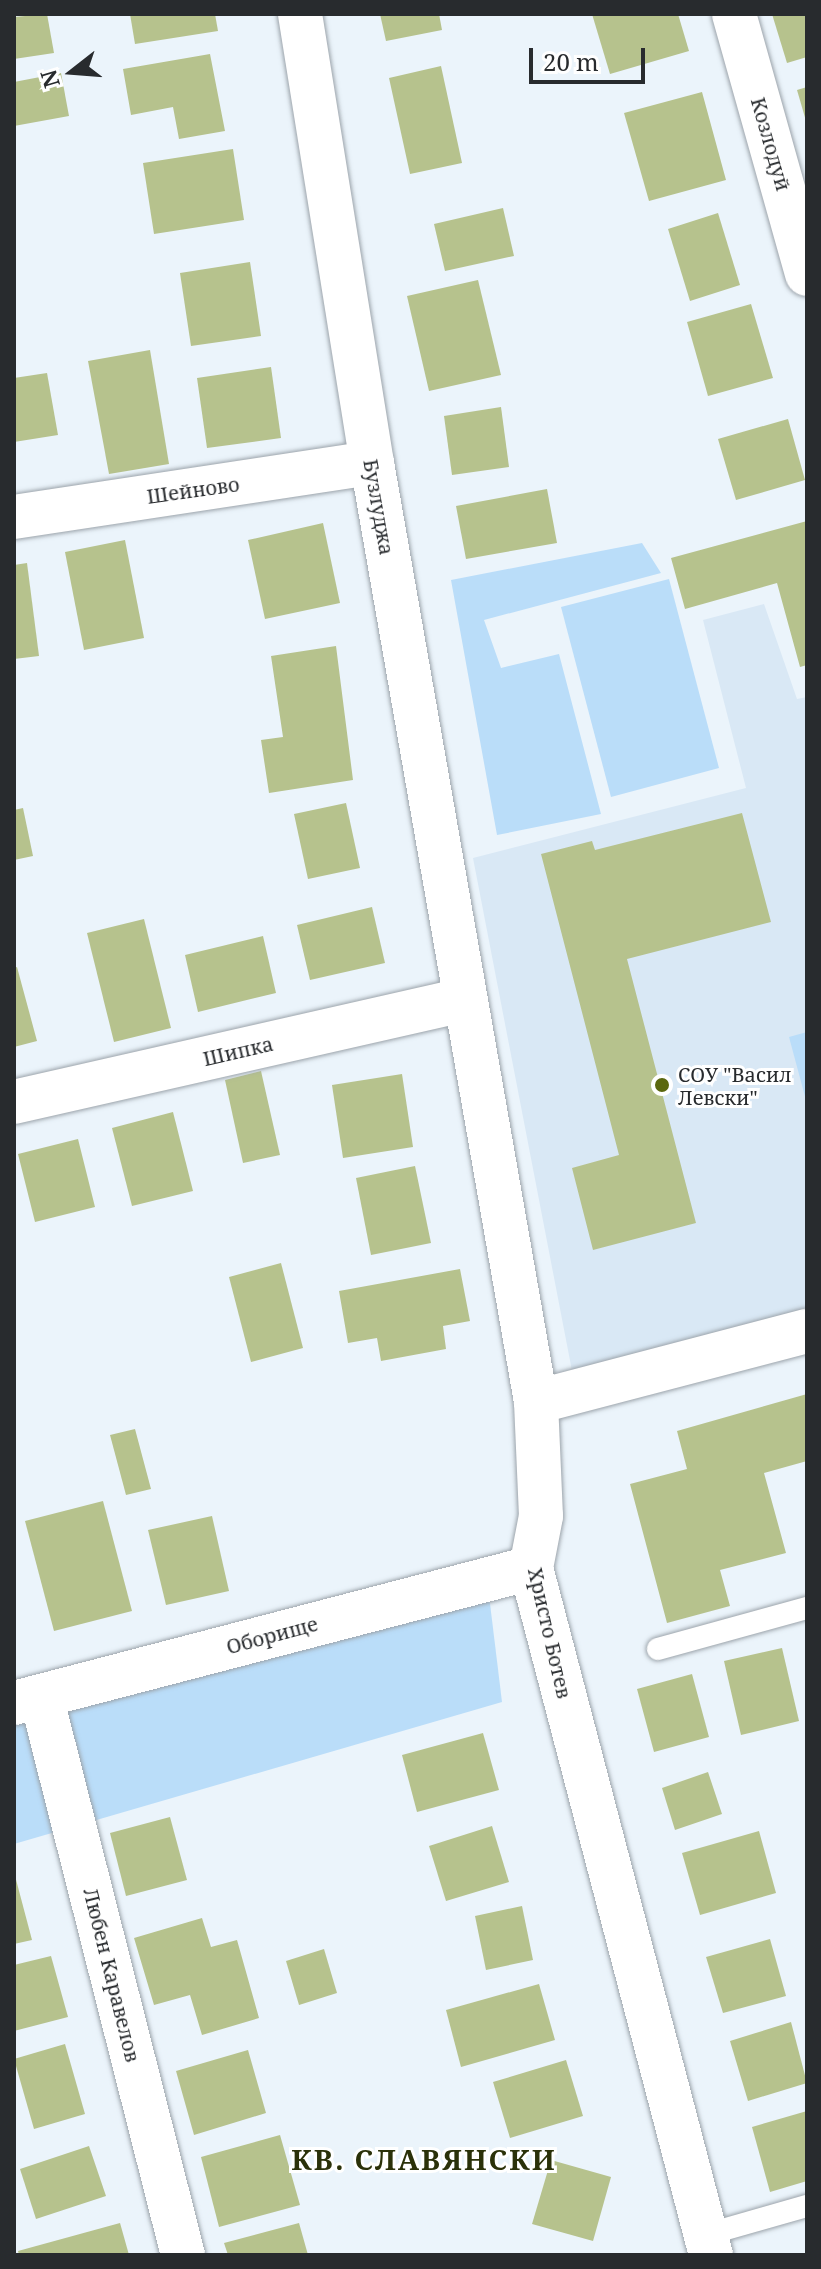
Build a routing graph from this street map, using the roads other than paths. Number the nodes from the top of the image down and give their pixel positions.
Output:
1 (300, 14) edge
2 (734, 14) edge
3 (807, 274) edge
4 (372, 463) junction
5 (14, 517) edge
6 (463, 1000) junction
7 (14, 1102) edge
8 (807, 1331) edge
9 (536, 1402) junction
10 (531, 1568) junction
11 (807, 1608) edge
12 (658, 1649) dead end
13 (27, 1700) edge
14 (807, 2206) edge
15 (708, 2245) edge
16 (183, 2255) edge

1 - 4 street, Бузлуджа
2 - 3 street, Козлодуй
4 - 5 street, Шейново
4 - 6 street, Бузлуджа
6 - 7 street, Шипка
6 - 9 street, Христо Ботев
8 - 9 street
9 - 10 street, Христо Ботев
10 - 13 street, Оборище
10 - 15 street, Христо Ботев
11 - 12 lane
13 - 16 street, Любен Каравелов
14 - 15 lane

